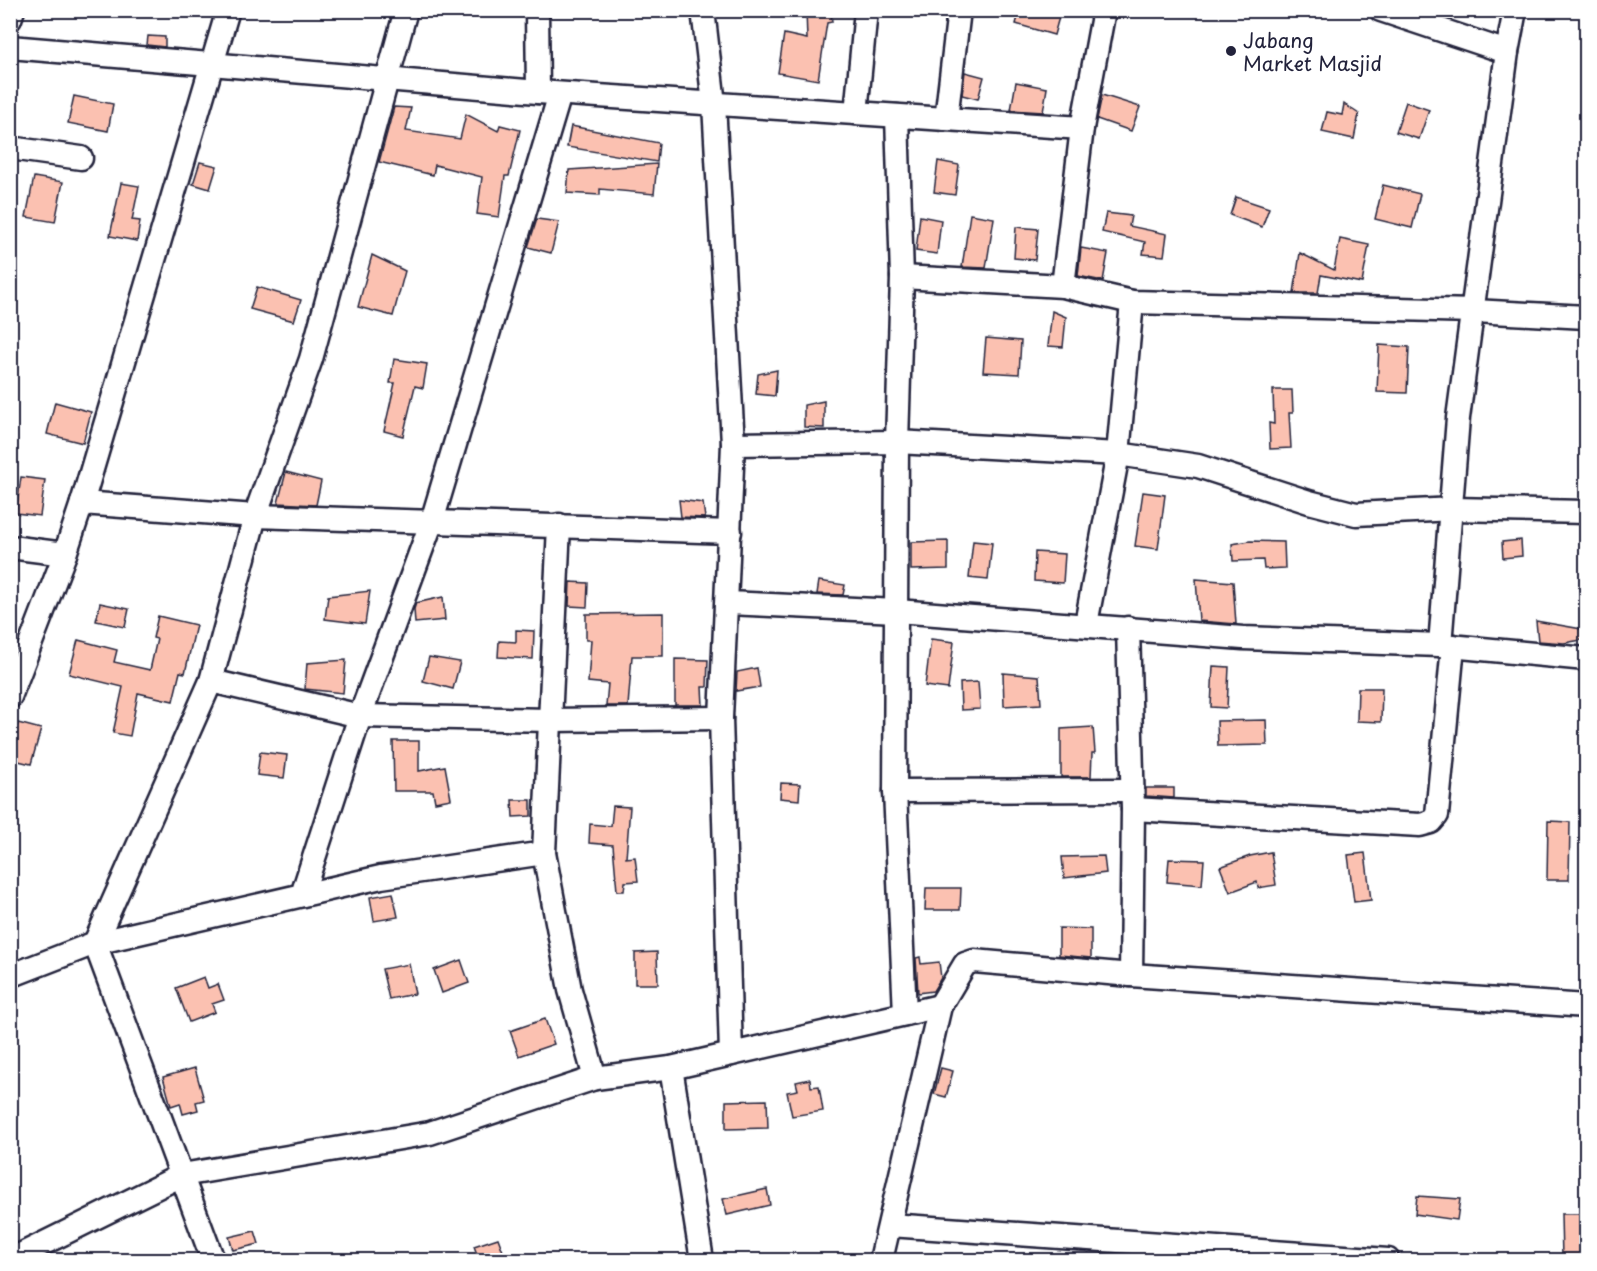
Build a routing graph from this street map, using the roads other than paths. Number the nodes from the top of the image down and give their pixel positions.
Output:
1 (13, 10) edge
2 (228, 10) edge
3 (406, 10) edge
4 (537, 10) edge
5 (703, 10) edge
6 (866, 10) edge
7 (959, 10) edge
8 (1104, 10) edge
9 (1381, 10) edge
10 (1515, 10) edge
11 (10, 19) edge
12 (10, 47) edge
13 (1506, 52) junction
14 (213, 65) junction
15 (388, 81) junction
16 (549, 93) junction
17 (714, 104) junction
18 (856, 113) junction
19 (897, 116) junction
20 (946, 119) junction
21 (1082, 128) junction
22 (10, 148) edge
23 (81, 159) dead end
24 (902, 276) junction
25 (1063, 286) junction
26 (1132, 302) junction
27 (1474, 311) junction
28 (1587, 317) edge
29 (897, 442) junction
30 (733, 444) junction
31 (1118, 454) junction
32 (82, 503) junction
33 (1453, 509) junction
34 (1587, 512) edge
35 (255, 516) junction
36 (432, 520) junction
37 (559, 525) junction
38 (730, 532) junction
39 (10, 547) edge
40 (65, 554) junction
41 (728, 603) junction
42 (897, 611) junction
43 (1086, 624) junction
44 (1128, 628) junction
45 (1447, 645) junction
46 (1587, 658) edge
47 (211, 681) junction
48 (10, 697) edge
49 (360, 716) junction
50 (721, 718) junction
51 (550, 720) junction
52 (895, 791) junction
53 (1132, 799) junction
54 (544, 853) junction
55 (302, 895) junction
56 (95, 943) junction
57 (1131, 975) junction
58 (10, 976) edge
59 (940, 1006) junction
60 (1587, 1006) edge
61 (905, 1014) junction
62 (730, 1054) junction
63 (671, 1068) junction
64 (596, 1078) junction
65 (182, 1174) junction
66 (890, 1226) junction
67 (10, 1260) edge
68 (213, 1260) edge
69 (702, 1260) edge
70 (881, 1260) edge
71 (1388, 1260) edge

1 - 11 street
2 - 14 street
3 - 15 street
4 - 16 street
5 - 17 street
6 - 18 street
7 - 20 street
8 - 21 street
9 - 13 street
10 - 13 street
12 - 14 street
13 - 27 street
14 - 15 street
14 - 32 street
15 - 16 street
15 - 35 street
16 - 17 street
16 - 36 street
17 - 18 street
17 - 30 street
18 - 19 street
19 - 20 street
19 - 24 street
20 - 21 street
21 - 25 street
22 - 23 street
24 - 25 street
24 - 29 street
25 - 26 street
26 - 27 street
26 - 31 street
27 - 28 street
27 - 33 street
29 - 30 street
29 - 31 street
29 - 42 street
30 - 38 street
31 - 33 street
31 - 43 street
32 - 35 street
32 - 40 street
33 - 34 street
33 - 45 street
35 - 36 street
35 - 47 street
36 - 37 street
36 - 49 street
37 - 38 street
37 - 51 street
38 - 41 street
39 - 40 street
40 - 48 street
41 - 42 street
41 - 50 street
42 - 43 street
42 - 52 street
43 - 44 street
44 - 45 street
44 - 53 street
45 - 46 street
45 - 53 street
47 - 49 street
47 - 56 street
49 - 51 street
49 - 55 street
50 - 51 street
50 - 62 street
51 - 54 street
52 - 53 street
52 - 61 street
53 - 57 street
54 - 55 street
54 - 64 street
55 - 56 street
56 - 58 street
56 - 65 street
57 - 59 street
57 - 60 street
59 - 61 street
59 - 66 street
61 - 62 street
62 - 63 street
63 - 64 street
63 - 69 street
64 - 65 street
65 - 67 street
65 - 68 street
66 - 70 street
66 - 71 street

